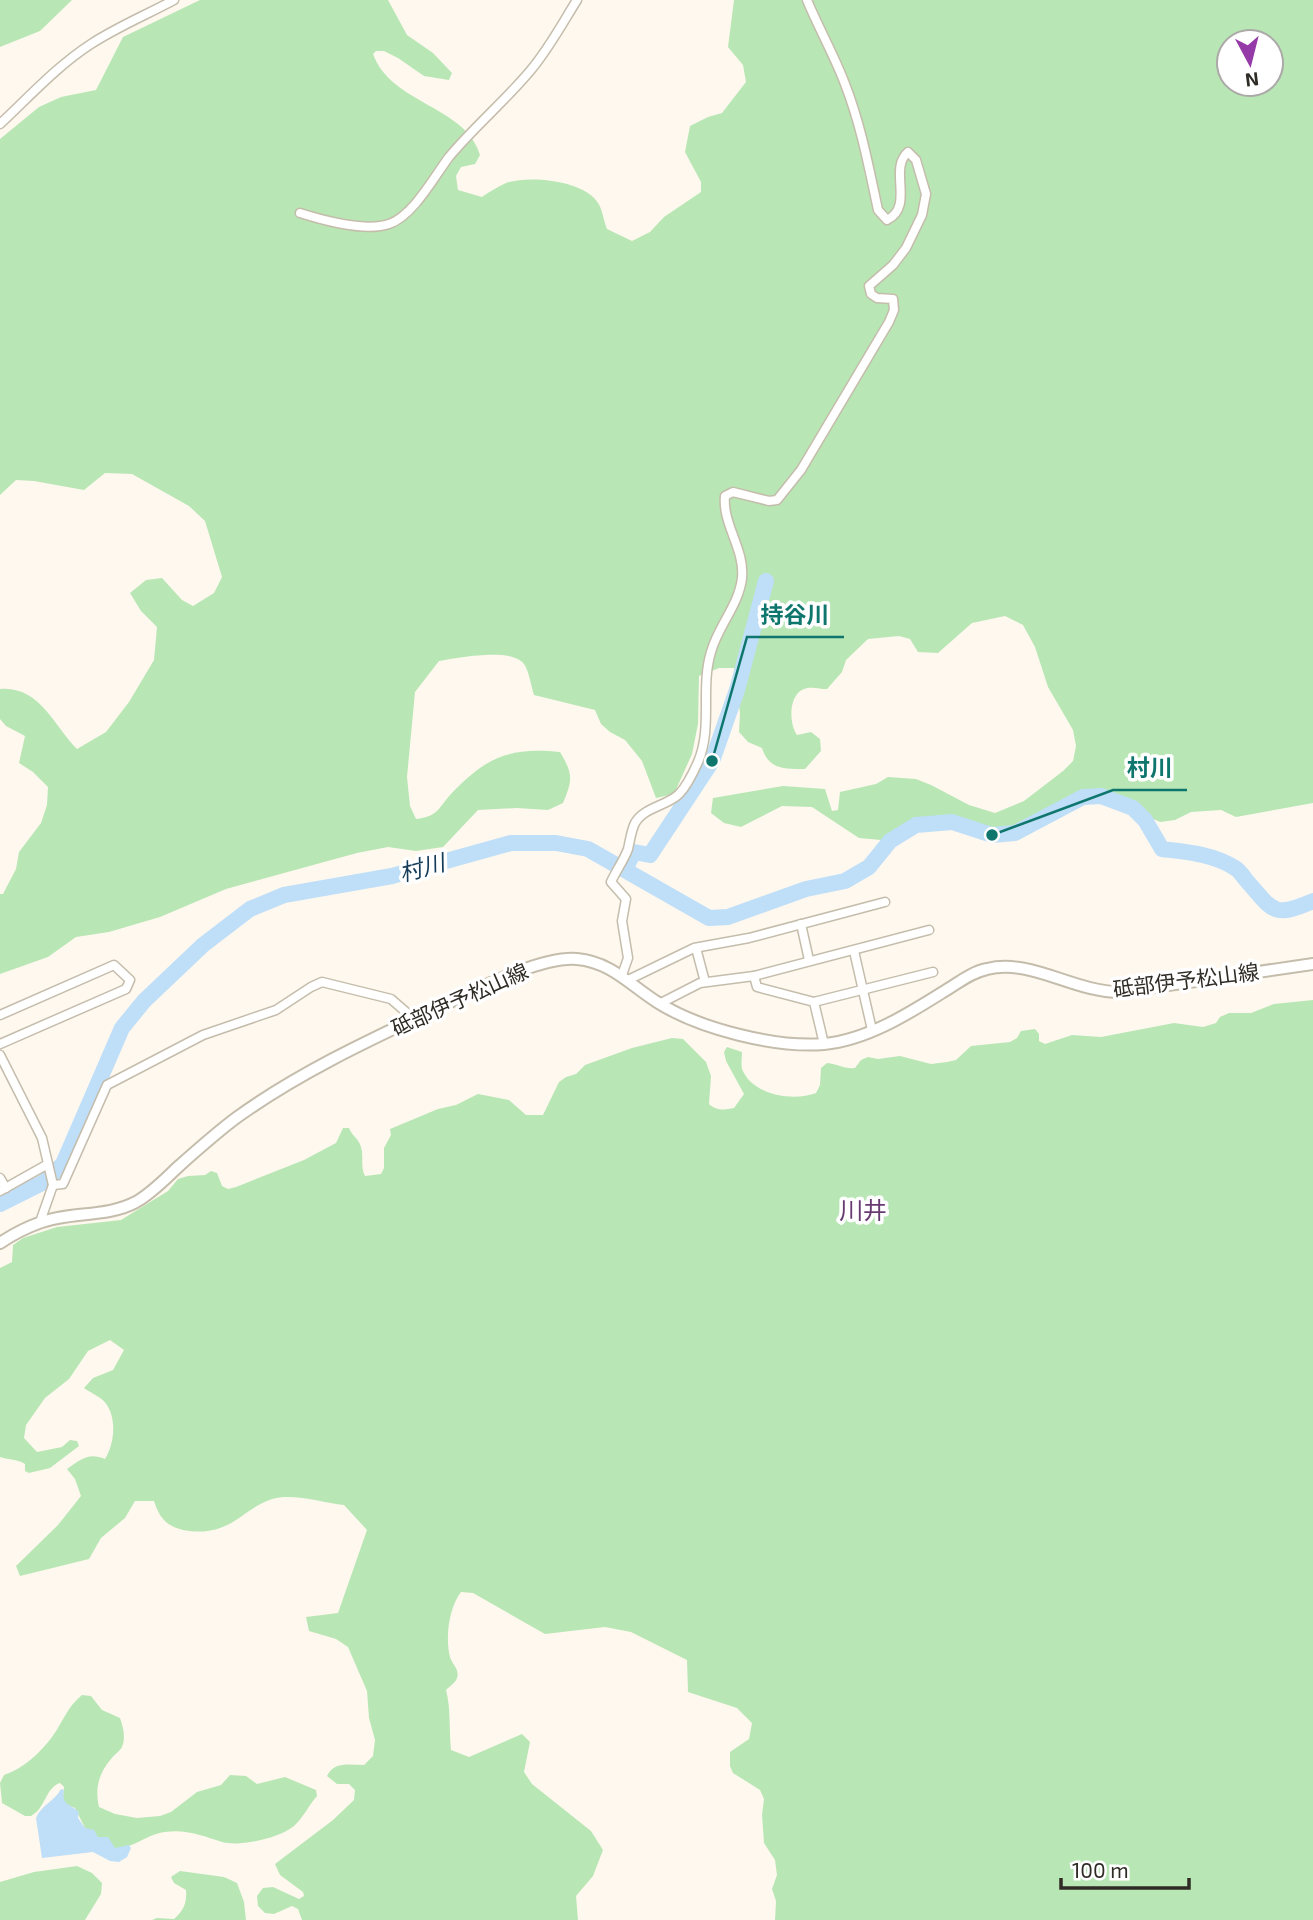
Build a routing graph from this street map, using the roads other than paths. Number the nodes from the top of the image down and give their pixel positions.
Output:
1 (174, 0) edge
2 (577, 0) edge
3 (807, 0) edge
4 (0, 124) edge
5 (300, 213) dead end
6 (885, 902) dead end
7 (801, 924) junction
8 (929, 930) dead end
9 (696, 948) junction
10 (854, 951) junction
11 (809, 960) junction
12 (1313, 964) edge
13 (933, 972) dead end
14 (754, 976) junction
15 (625, 977) junction
16 (705, 982) junction
17 (863, 988) junction
18 (814, 1002) junction
19 (659, 1004) junction
20 (0, 1015) edge
21 (414, 1019) junction
22 (872, 1030) junction
23 (0, 1044) edge
24 (824, 1044) junction
25 (0, 1055) edge
26 (48, 1167) junction
27 (0, 1178) edge
28 (53, 1185) junction
29 (3, 1190) edge
30 (40, 1222) junction
31 (0, 1243) edge

1 - 4 street
2 - 5 street
3 - 15 street
6 - 7 street
7 - 9 street
7 - 11 street
8 - 10 street
9 - 15 street
9 - 16 street
10 - 11 street
10 - 17 street
11 - 14 street
12 - 22 main road, 砥部伊予松山線
13 - 17 street
14 - 16 street
14 - 18 street
15 - 19 main road, 砥部伊予松山線
15 - 21 main road, 砥部伊予松山線
16 - 19 street
17 - 18 street
17 - 22 street
18 - 24 street
19 - 24 main road, 砥部伊予松山線
20 - 23 street
21 - 28 street
21 - 30 main road, 砥部伊予松山線
22 - 24 main road, 砥部伊予松山線
25 - 26 street
26 - 28 street
26 - 29 street
27 - 29 street
28 - 30 street
30 - 31 main road, 砥部伊予松山線

